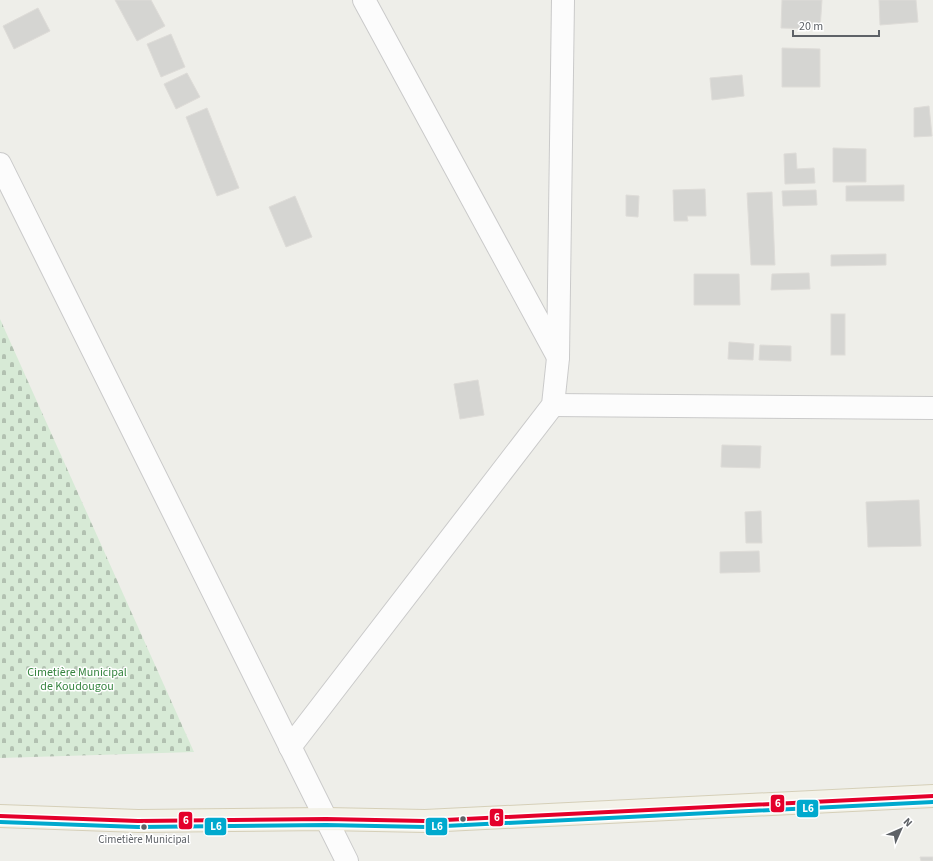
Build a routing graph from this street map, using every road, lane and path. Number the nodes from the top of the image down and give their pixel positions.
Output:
1 (364, 0) edge
2 (563, 0) edge
3 (0, 164) edge
4 (558, 358) junction
5 (553, 405) junction
6 (933, 408) edge
7 (290, 747) junction
8 (933, 796) edge
9 (0, 816) edge
10 (326, 819) junction
11 (347, 861) edge

1 - 4 street
2 - 4 street
3 - 7 street
4 - 5 street
5 - 6 street
5 - 7 street
7 - 10 street
8 - 10 main road
9 - 10 main road
10 - 11 street

